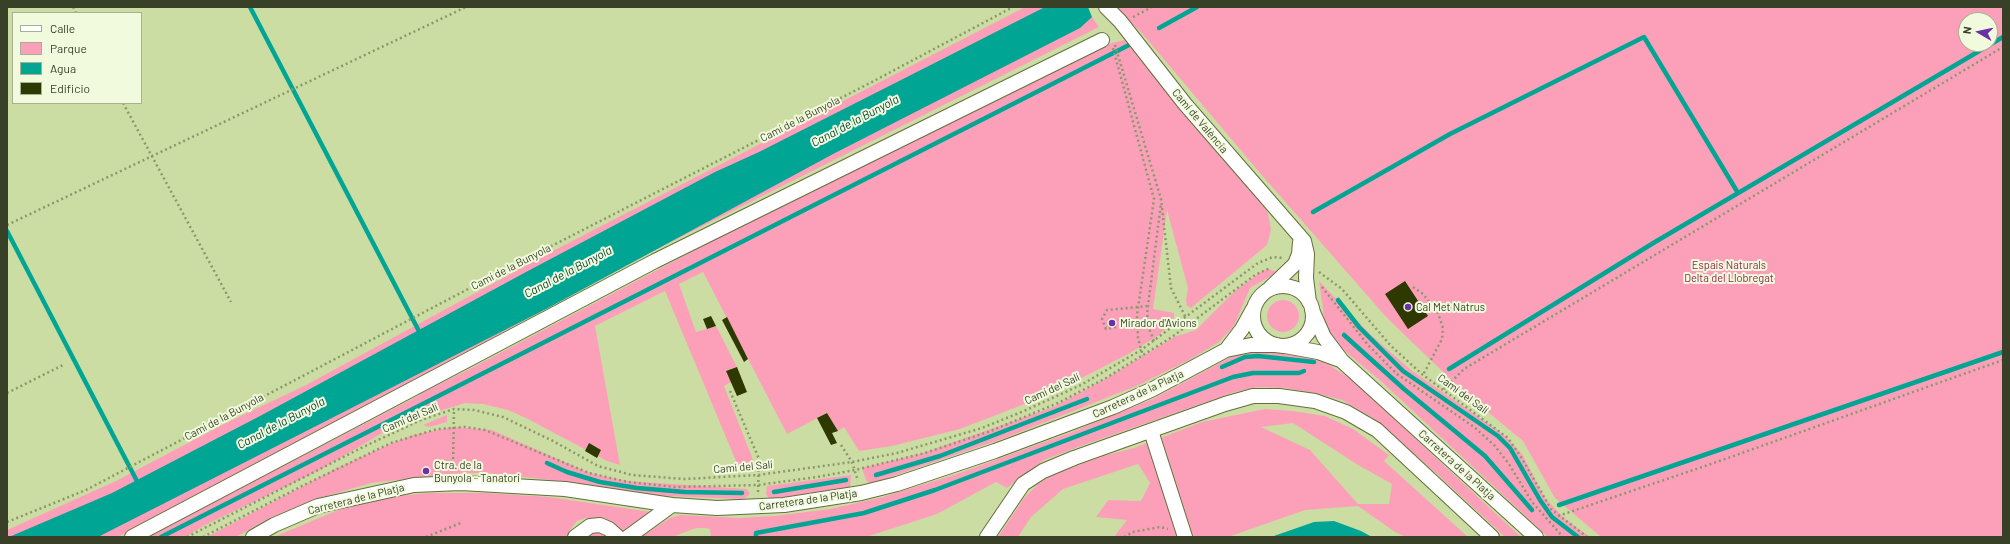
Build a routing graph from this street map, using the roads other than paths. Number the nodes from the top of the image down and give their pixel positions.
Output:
1 (1110, 12) edge
2 (1109, 40) road end
3 (1297, 232) junction
4 (1266, 291) junction
5 (1255, 305) junction
6 (1310, 306) junction
7 (1281, 346) junction
8 (1226, 350) junction
9 (1342, 361) junction
10 (1151, 430) junction
11 (672, 505) junction
12 (1184, 535) edge
13 (132, 537) edge
14 (253, 537) edge
15 (575, 537) edge
16 (618, 537) edge
17 (628, 537) edge
18 (987, 537) edge
19 (1492, 537) edge
20 (1536, 537) edge

1 - 3 street, Camí de València
2 - 13 street
3 - 4 street
3 - 6 street, Camí de València
4 - 5 street
4 - 6 street
5 - 7 street
5 - 8 street, Carretera de la Platja
6 - 7 street
6 - 9 street, Carretera de la Platja
7 - 8 street, Carretera de la Platja
7 - 9 street, Carretera de la Platja
8 - 11 street, Carretera de la Platja
9 - 20 street, Carretera de la Platja
10 - 12 street
10 - 18 street
10 - 19 street
11 - 14 street, Carretera de la Platja
11 - 17 street
15 - 16 street

